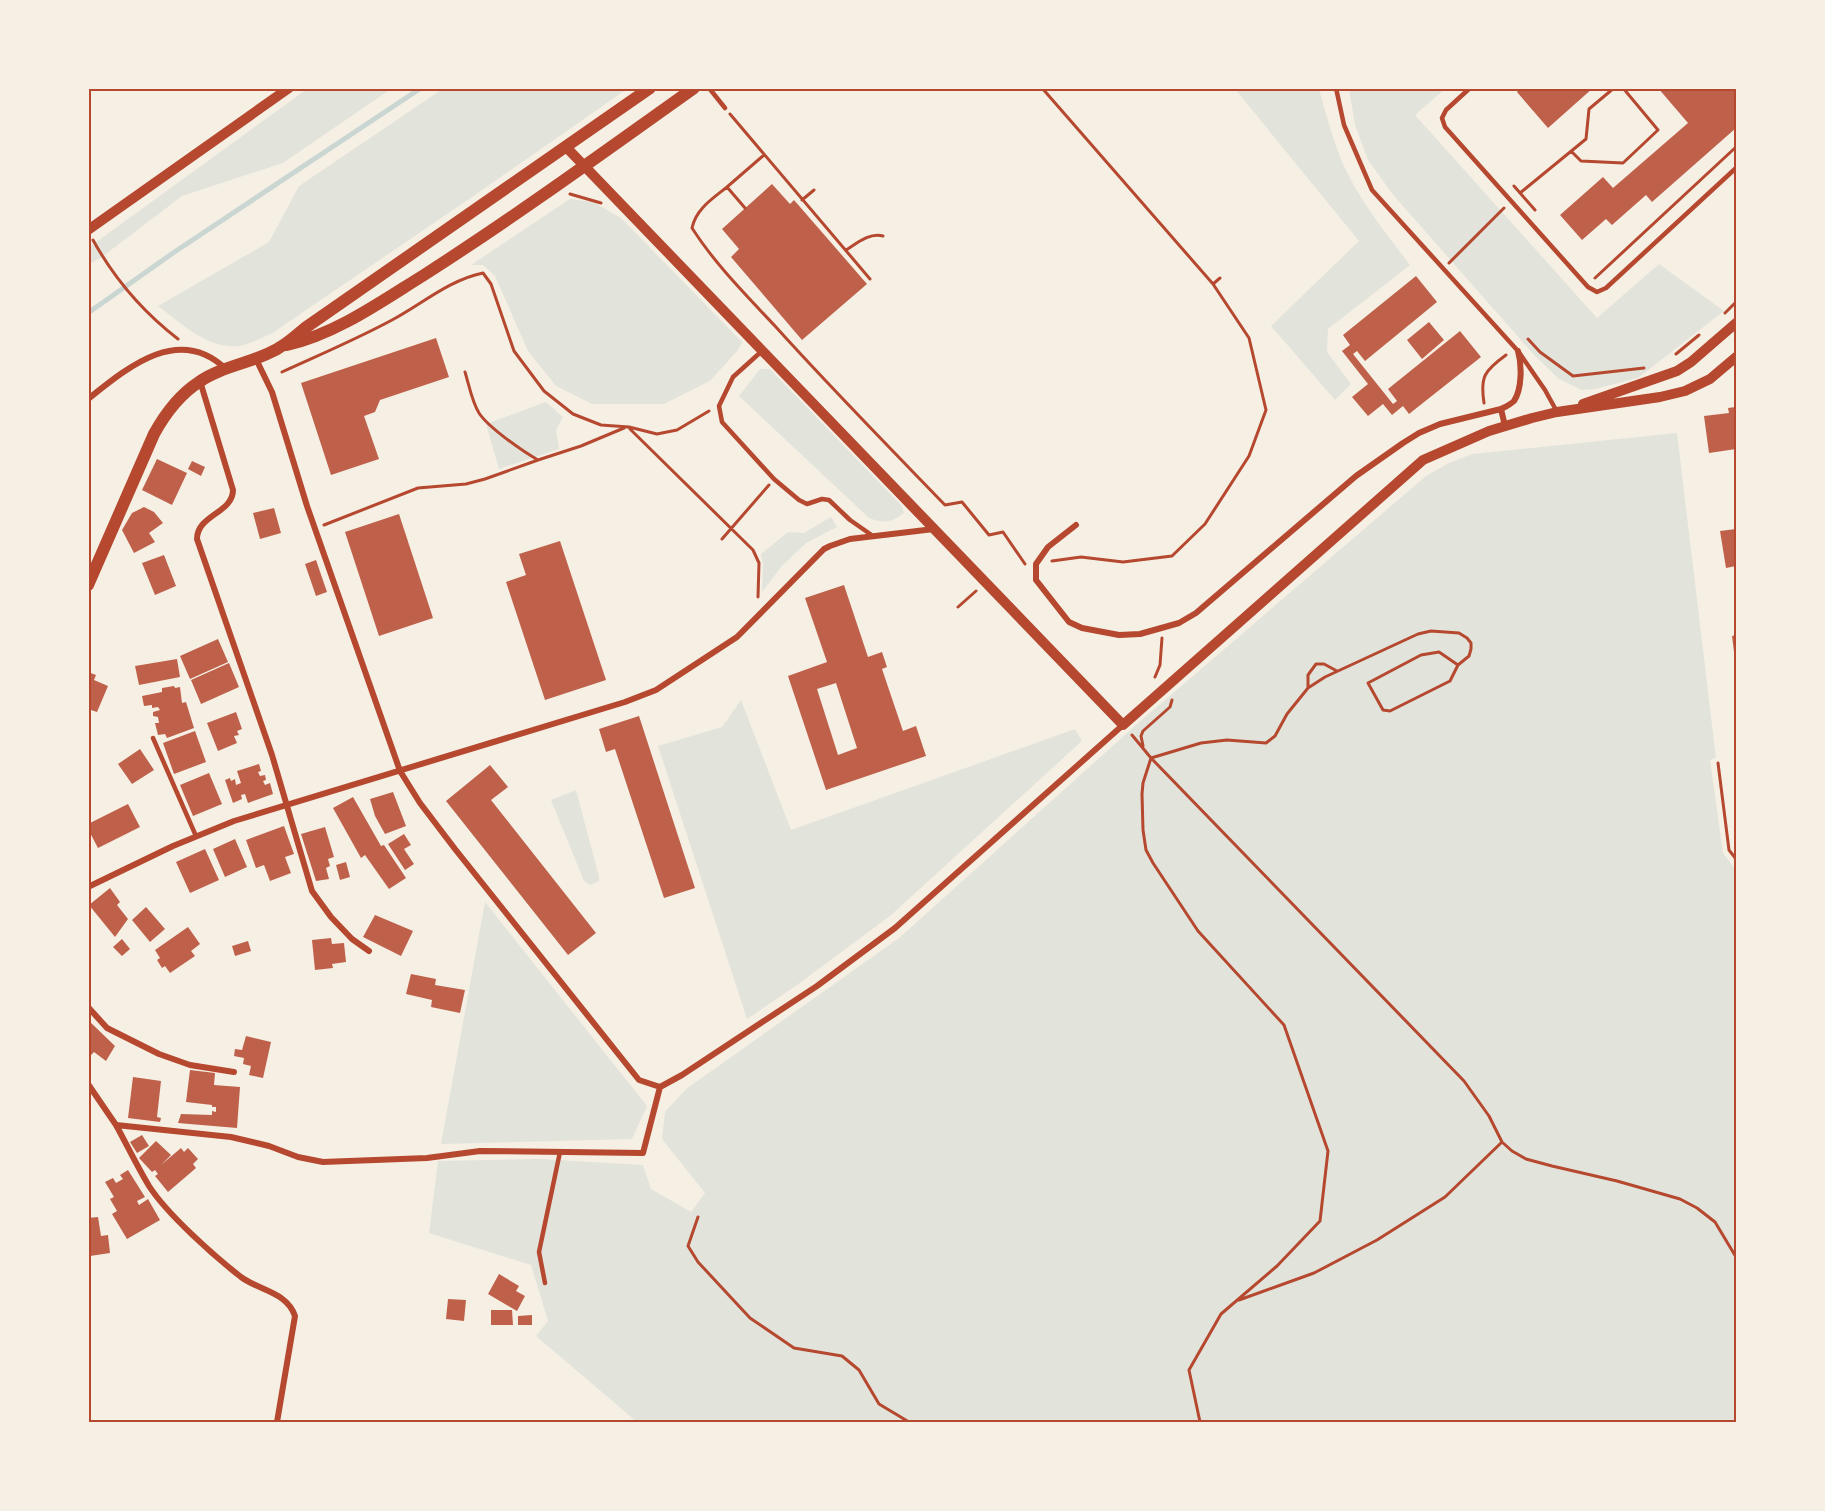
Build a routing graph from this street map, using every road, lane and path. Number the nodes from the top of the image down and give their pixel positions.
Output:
1 (289, 88) edge
2 (650, 88) edge
3 (694, 88) edge
4 (709, 88) edge
5 (1042, 88) edge
6 (1336, 88) edge
7 (1470, 88) edge
8 (1614, 88) edge
9 (1623, 88) edge
10 (725, 108) joint
11 (566, 147) junction
12 (1737, 147) edge
13 (1571, 151) junction
14 (764, 155) junction
15 (584, 166) junction
16 (1737, 168) edge
17 (1512, 184) dead end
18 (727, 187) junction
19 (814, 190) dead end
20 (1520, 193) junction
21 (802, 200) junction
22 (1512, 201) junction
23 (745, 208) dead end
24 (1535, 210) dead end
25 (88, 230) edge
26 (883, 236) dead end
27 (846, 250) junction
28 (1443, 268) junction
29 (1588, 270) dead end
30 (1220, 278) dead end
31 (870, 279) dead end
32 (1213, 284) junction
33 (1737, 302) edge
34 (1720, 317) dead end
35 (1737, 323) edge
36 (1704, 331) dead end
37 (1528, 339) dead end
38 (283, 346) junction
39 (762, 350) junction
40 (201, 351) junction
41 (1518, 351) junction
42 (1506, 356) dead end
43 (1737, 357) edge
44 (1671, 358) dead end
45 (256, 359) junction
46 (1651, 367) dead end
47 (226, 369) junction
48 (282, 372) dead end
49 (465, 372) dead end
50 (200, 381) junction
51 (88, 399) edge
52 (719, 406) junction
53 (1501, 409) junction
54 (1557, 412) junction
55 (1485, 413) junction
56 (1505, 426) junction
57 (628, 428) junction
58 (538, 460) junction
59 (774, 479) junction
60 (1076, 525) dead end
61 (320, 527) dead end
62 (730, 528) junction
63 (935, 529) junction
64 (873, 536) junction
65 (722, 538) dead end
66 (1036, 564) junction
67 (1036, 580) junction
68 (88, 585) edge
69 (977, 590) dead end
70 (759, 597) dead end
71 (958, 607) dead end
72 (1169, 627) junction
73 (1458, 665) junction
74 (1339, 671) junction
75 (1155, 677) dead end
76 (1308, 687) junction
77 (1172, 698) dead end
78 (1123, 725) junction
79 (153, 738) dead end
80 (1143, 749) junction
81 (1151, 758) junction
82 (1718, 763) dead end
83 (400, 771) junction
84 (288, 805) junction
85 (196, 836) junction
86 (1737, 859) edge
87 (88, 887) edge
88 (369, 951) dead end
89 (88, 1007) edge
90 (234, 1072) dead end
91 (88, 1084) edge
92 (660, 1087) junction
93 (116, 1125) junction
94 (1502, 1142) junction
95 (560, 1152) junction
96 (698, 1216) dead end
97 (1737, 1257) edge
98 (545, 1283) dead end
99 (1236, 1302) junction
100 (277, 1422) edge
101 (909, 1422) edge
102 (1200, 1422) edge

1 - 25 street
2 - 11 main road
3 - 15 main road
4 - 10 lane
5 - 32 path
6 - 28 lane
7 - 22 lane
8 - 13 path
9 - 13 path
10 - 14 path
11 - 15 street
11 - 38 main road
12 - 29 path
13 - 20 path
14 - 18 path
14 - 21 path
15 - 38 main road
15 - 39 street
16 - 22 lane
17 - 20 path
18 - 23 path
18 - 67 path
19 - 21 path
20 - 22 path
20 - 24 path
21 - 27 path
22 - 28 path
25 - 40 path
26 - 27 path
27 - 31 path
28 - 41 lane
30 - 32 path
32 - 66 path
33 - 34 path
35 - 54 street
36 - 44 path
37 - 46 path
38 - 45 main road
39 - 52 lane
39 - 63 street
40 - 47 street
40 - 51 street
41 - 53 street
41 - 54 lane
42 - 55 path
43 - 54 street
45 - 47 main road
45 - 83 street
47 - 50 main road
48 - 57 path
49 - 58 path
50 - 68 main road
50 - 84 street
52 - 57 path
52 - 59 lane
53 - 55 street
53 - 56 street
54 - 56 street
55 - 72 street
56 - 78 street
57 - 58 path
57 - 62 path
58 - 61 path
59 - 62 path
59 - 64 lane
60 - 66 street
62 - 65 path
62 - 70 path
63 - 64 street
63 - 78 street
64 - 83 street
66 - 67 street
67 - 72 street
69 - 71 path
72 - 75 path
73 - 73 path
73 - 74 path
74 - 76 path
74 - 76 path
76 - 81 path
77 - 80 path
78 - 80 path
78 - 92 street
79 - 85 lane
80 - 81 path
81 - 94 path
81 - 99 path
82 - 86 path
83 - 84 street
83 - 92 street
84 - 85 street
84 - 88 street
85 - 87 street
89 - 90 street
91 - 93 street
92 - 95 street
93 - 95 street
93 - 100 street
94 - 97 path
94 - 99 path
95 - 98 lane
96 - 101 path
99 - 102 path

